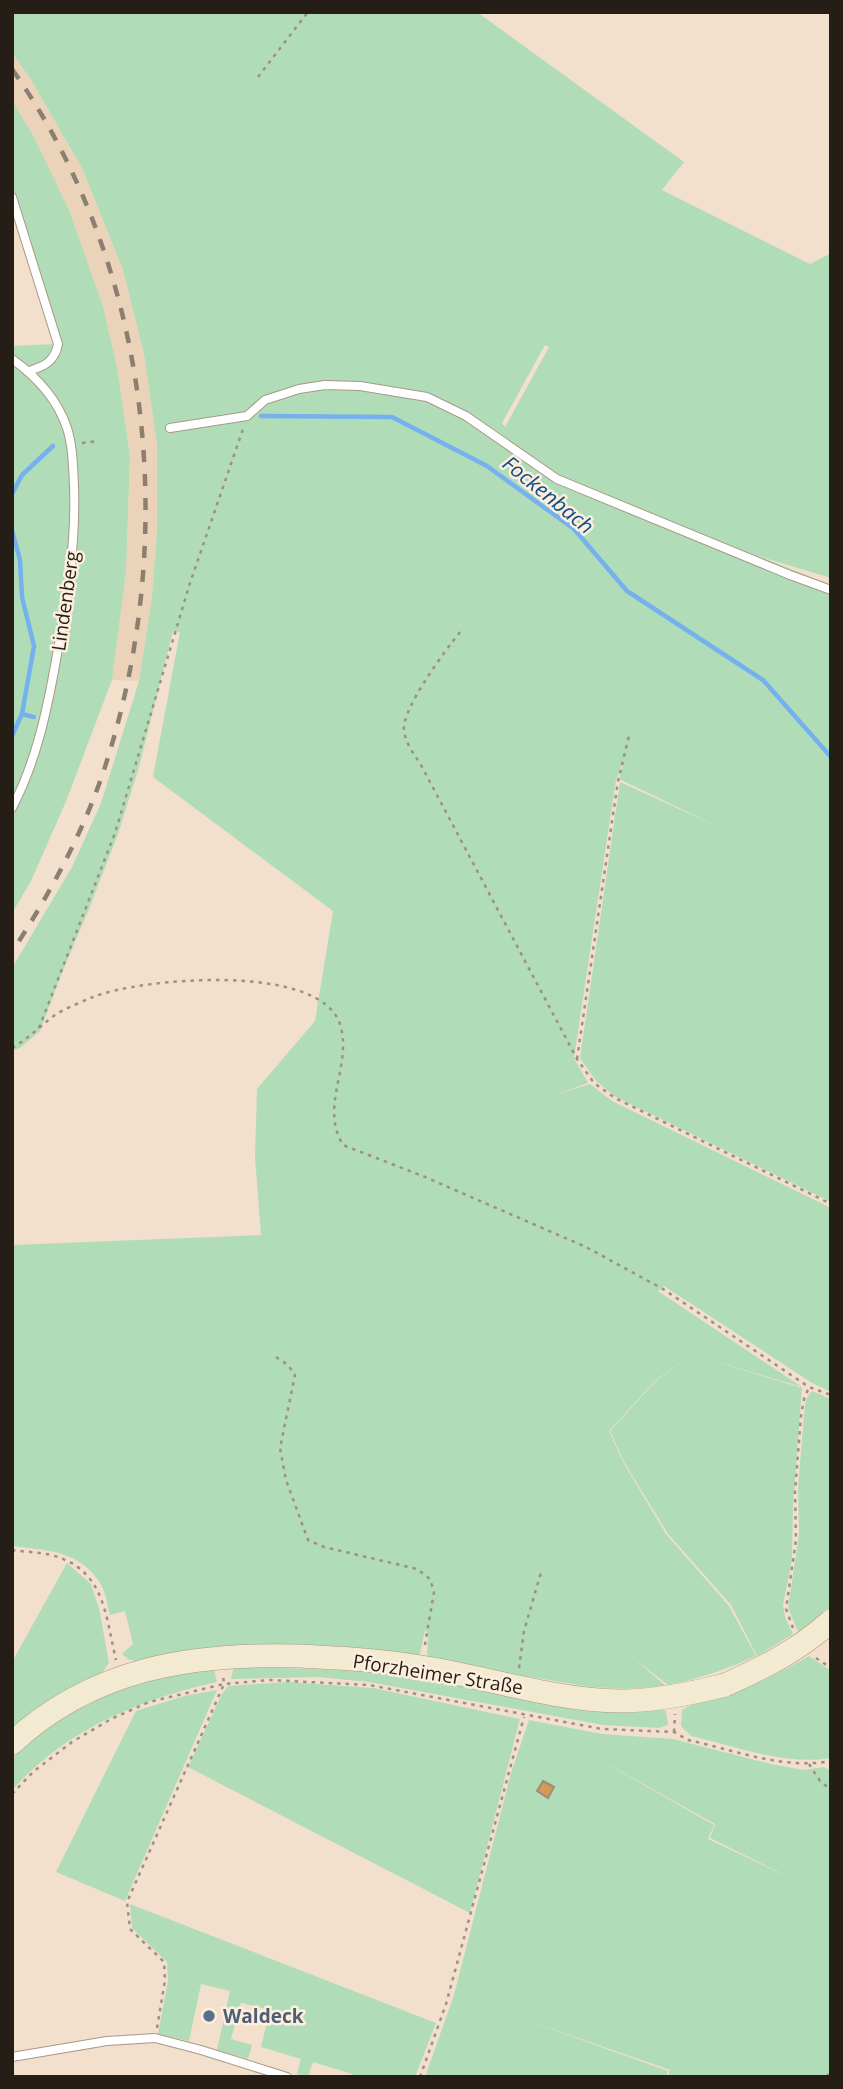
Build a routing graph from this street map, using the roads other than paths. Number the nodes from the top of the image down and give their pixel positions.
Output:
1 (12, 197) edge
2 (12, 359) edge
3 (29, 371) junction
4 (170, 428) dead end
5 (831, 590) edge
6 (12, 808) edge
7 (831, 1621) edge
8 (12, 1743) edge
9 (12, 2057) edge
10 (287, 2077) edge

1 - 3 lane
2 - 3 lane, Lindenberg
3 - 6 lane, Lindenberg
4 - 5 lane
7 - 8 street, Pforzheimer Straße, bridge
9 - 10 lane

